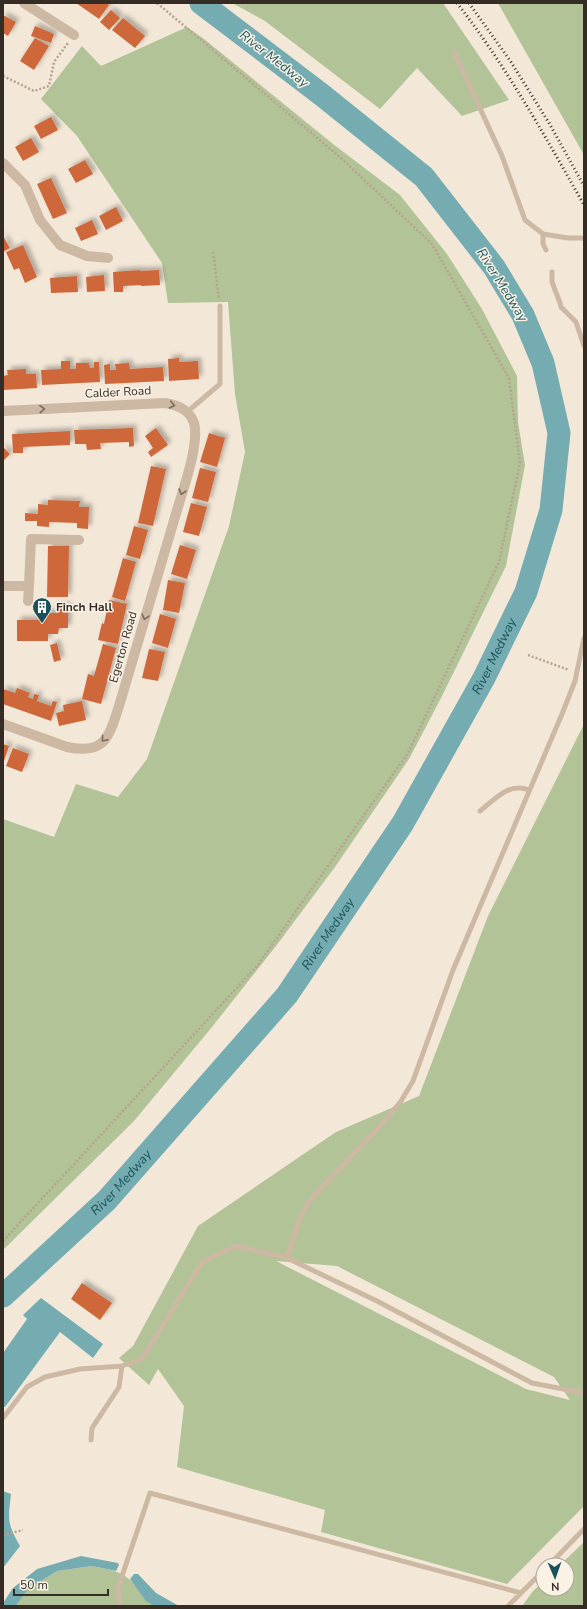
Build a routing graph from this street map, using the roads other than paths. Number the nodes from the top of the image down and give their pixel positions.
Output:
1 (24, 3) edge
2 (74, 35) road end
3 (454, 52) dead end
4 (3, 163) edge
5 (543, 234) junction
6 (584, 238) edge
7 (546, 250) dead end
8 (108, 258) dead end
9 (552, 272) dead end
10 (220, 306) road end
11 (584, 346) edge
12 (3, 411) edge
13 (187, 412) junction
14 (79, 540) dead end
15 (3, 586) edge
16 (29, 586) junction
17 (28, 601) dead end
18 (584, 638) edge
19 (3, 724) edge
20 (529, 790) junction
21 (480, 811) dead end
22 (287, 1258) junction
23 (122, 1366) junction
24 (584, 1393) edge
25 (3, 1418) edge
26 (91, 1440) dead end
27 (584, 1529) edge
28 (557, 1557) edge
29 (535, 1579) edge
30 (521, 1594) junction
31 (120, 1606) edge
32 (508, 1606) edge

1 - 2 street
3 - 5 lane
4 - 8 street
5 - 6 lane
5 - 7 lane
9 - 11 lane
10 - 13 lane
12 -> 13 street, Calder Road
13 -> 19 street, Egerton Road
14 - 16 street
15 - 16 street
16 - 17 street
18 - 20 lane
20 - 21 lane
20 - 22 lane
22 - 23 lane
22 - 24 lane
23 - 25 lane
23 - 26 lane
27 - 28 lane
29 - 30 lane
30 - 31 lane
30 - 32 lane

